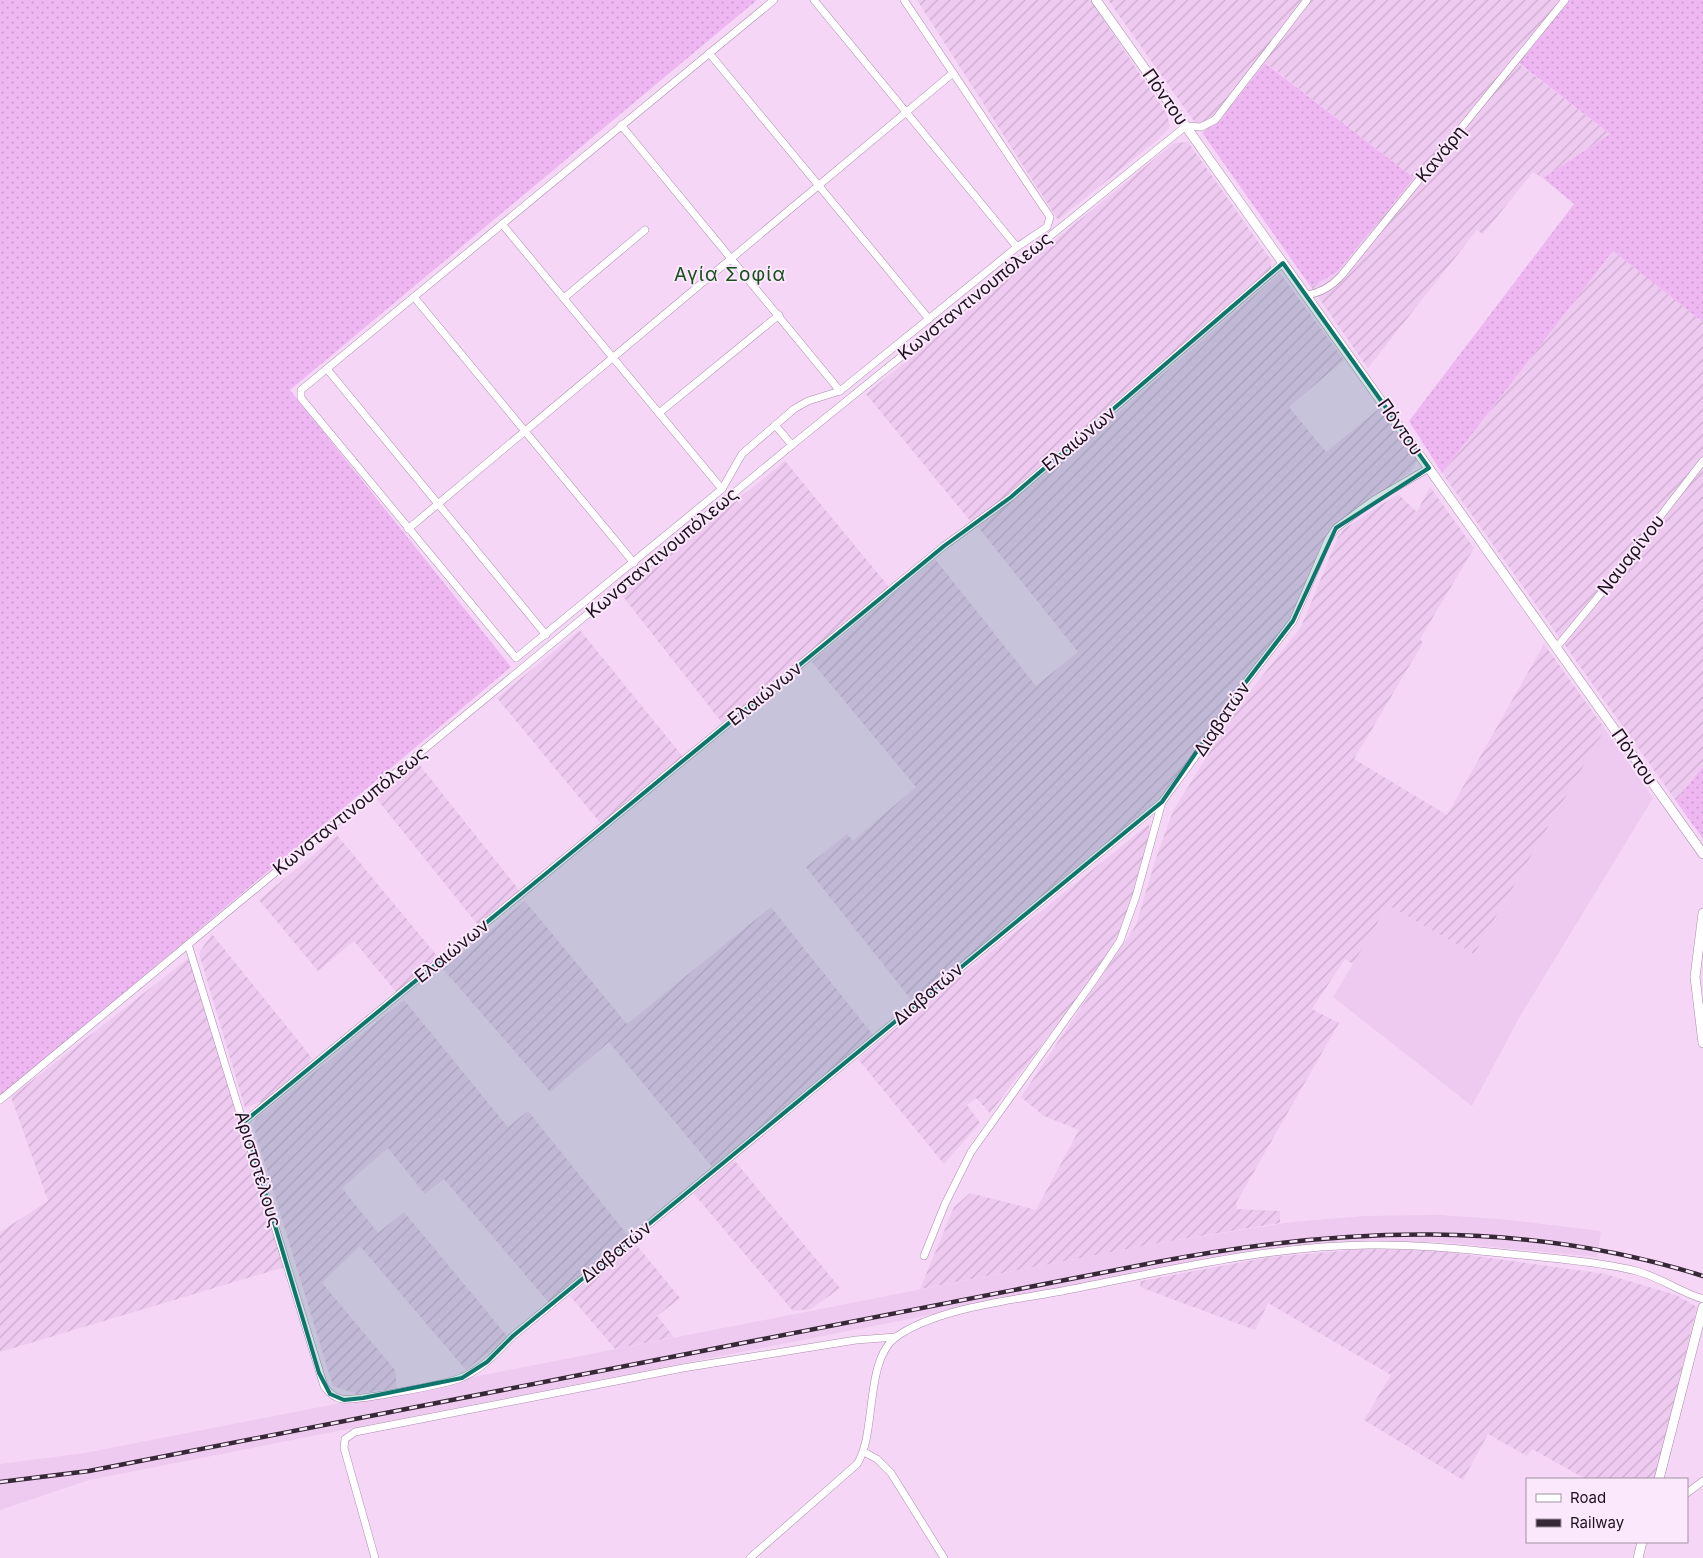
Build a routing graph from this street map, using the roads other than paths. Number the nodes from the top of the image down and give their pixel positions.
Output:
1 (774, 0) edge
2 (814, 0) edge
3 (904, 0) edge
4 (1096, 0) edge
5 (1307, 0) edge
6 (1565, 0) edge
7 (709, 52) junction
8 (953, 73) junction
9 (906, 110) junction
10 (621, 125) junction
11 (1186, 126) junction
12 (818, 184) junction
13 (502, 224) junction
14 (645, 230) dead end
15 (1017, 247) junction
16 (730, 258) junction
17 (1283, 263) junction
18 (1306, 295) junction
19 (414, 296) junction
20 (564, 298) junction
21 (779, 315) junction
22 (929, 319) junction
23 (612, 356) junction
24 (327, 369) junction
25 (840, 391) junction
26 (659, 413) junction
27 (775, 425) junction
28 (525, 429) junction
29 (792, 444) junction
30 (1703, 461) edge
31 (1428, 468) junction
32 (722, 489) junction
33 (437, 502) junction
34 (408, 529) junction
35 (634, 563) junction
36 (546, 635) junction
37 (1556, 648) junction
38 (1162, 802) junction
39 (1703, 854) edge
40 (1703, 913) edge
41 (188, 944) junction
42 (1703, 1042) edge
43 (0, 1100) edge
44 (244, 1122) junction
45 (924, 1256) dead end
46 (1703, 1299) edge
47 (1703, 1307) edge
48 (896, 1338) junction
49 (330, 1394) joint
50 (864, 1452) junction
51 (1659, 1478) edge
52 (1703, 1481) edge
53 (1688, 1492) edge
54 (1642, 1543) edge
55 (375, 1558) edge
56 (750, 1558) edge
57 (944, 1558) edge
58 (1638, 1558) edge

1 - 7 street
2 - 9 street
3 - 8 street
4 - 11 street, Πόντου
5 - 11 street, Κωνσταντινουπόλεως
6 - 18 street, Κανάρη
7 - 10 street
7 - 12 street
8 - 9 street
8 - 15 street
9 - 12 street
9 - 15 street
10 - 13 street
10 - 16 street
11 - 17 street, Πόντου
11 - 29 street, Κωνσταντινουπόλεως
12 - 16 street
12 - 22 street
13 - 19 street
13 - 20 street
14 - 20 street
15 - 22 street
16 - 21 street
16 - 23 street
17 - 18 street, Πόντου
17 - 44 street, Ελαιώνων
18 - 31 street, Πόντου
19 - 24 street
19 - 28 street
20 - 23 street
21 - 25 street
21 - 26 street
22 - 25 street
23 - 26 street
23 - 28 street
24 - 33 street
24 - 34 street
25 - 27 street
26 - 32 street
27 - 29 street
27 - 32 street
28 - 33 street
28 - 35 street
29 - 41 street, Κωνσταντινουπόλεως
30 - 37 street, Ναυαρίνου
31 - 37 street, Πόντου
31 - 38 street, Διαβατών
32 - 35 street
33 - 34 street
33 - 36 street
34 - 36 street
35 - 36 street
37 - 39 street, Πόντου
38 - 45 street
38 - 49 street, Διαβατών
40 - 42 street
41 - 43 street, Κωνσταντινουπόλεως
41 - 44 street, Αριστοτέλους
44 - 49 street, Αριστοτέλους
46 - 48 street
47 - 51 street
48 - 50 street
48 - 55 street
50 - 56 street
50 - 57 street
52 - 53 street
54 - 58 street

